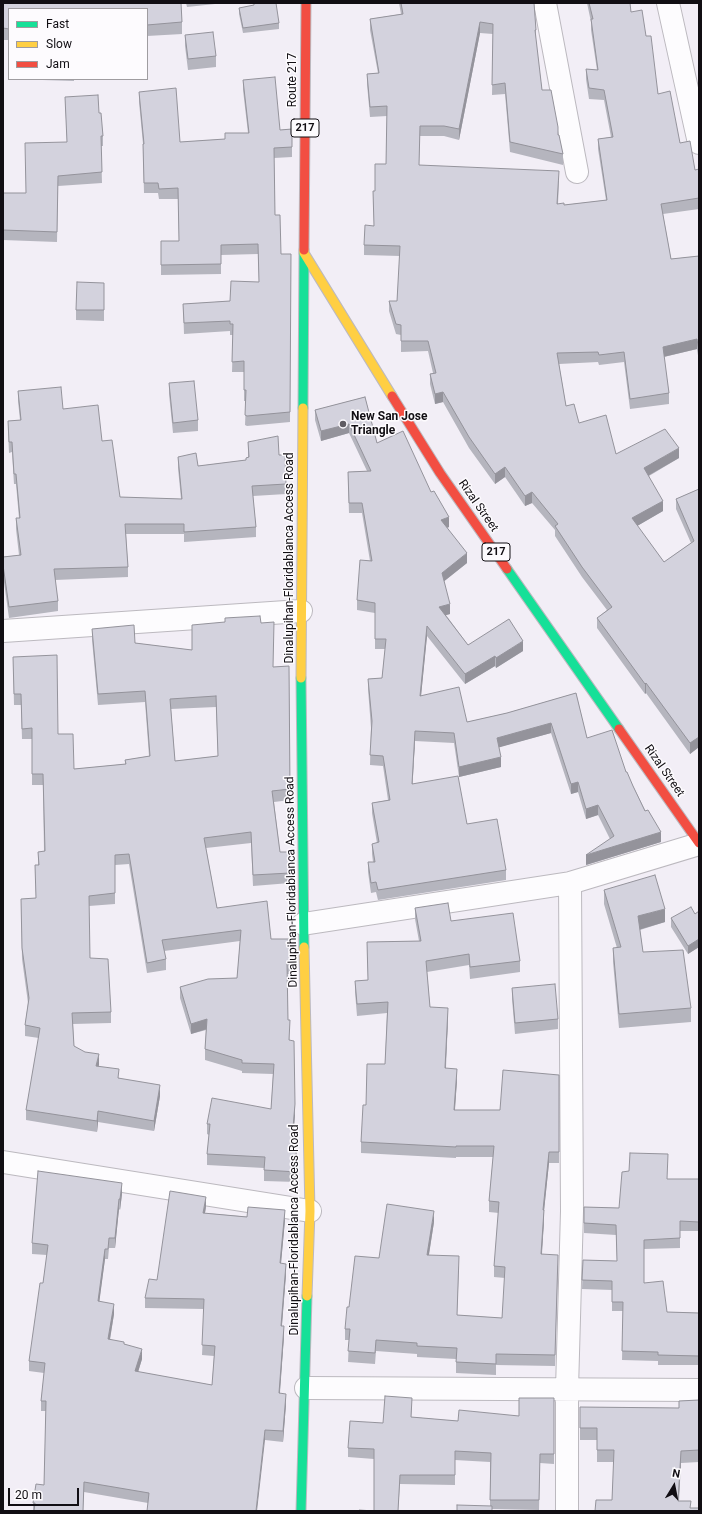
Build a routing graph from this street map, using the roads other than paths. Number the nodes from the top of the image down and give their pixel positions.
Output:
1 (306, 3) edge
2 (544, 3) edge
3 (668, 3) edge
4 (699, 143) edge
5 (577, 172) dead end
6 (304, 253) junction
7 (301, 611) junction
8 (3, 631) edge
9 (699, 844) edge
10 (570, 883) junction
11 (303, 924) junction
12 (3, 1162) edge
13 (310, 1211) junction
14 (306, 1388) junction
15 (567, 1389) junction
16 (699, 1390) edge
17 (301, 1511) edge
18 (567, 1511) edge

1 - 6 main road, Route 217 / 217
2 - 5 street
3 - 4 street
6 - 7 main road, Dinalupihan-Floridablanca Access Road
6 - 9 main road, Rizal Street / 217
7 - 8 street
7 - 11 main road, Dinalupihan-Floridablanca Access Road
9 - 10 street
10 - 11 street
10 - 15 street
11 - 13 main road, Dinalupihan-Floridablanca Access Road
12 - 13 street
13 - 14 main road, Dinalupihan-Floridablanca Access Road
14 - 15 street
14 - 17 main road, Dinalupihan-Floridablanca Access Road
15 - 16 street
15 - 18 street

